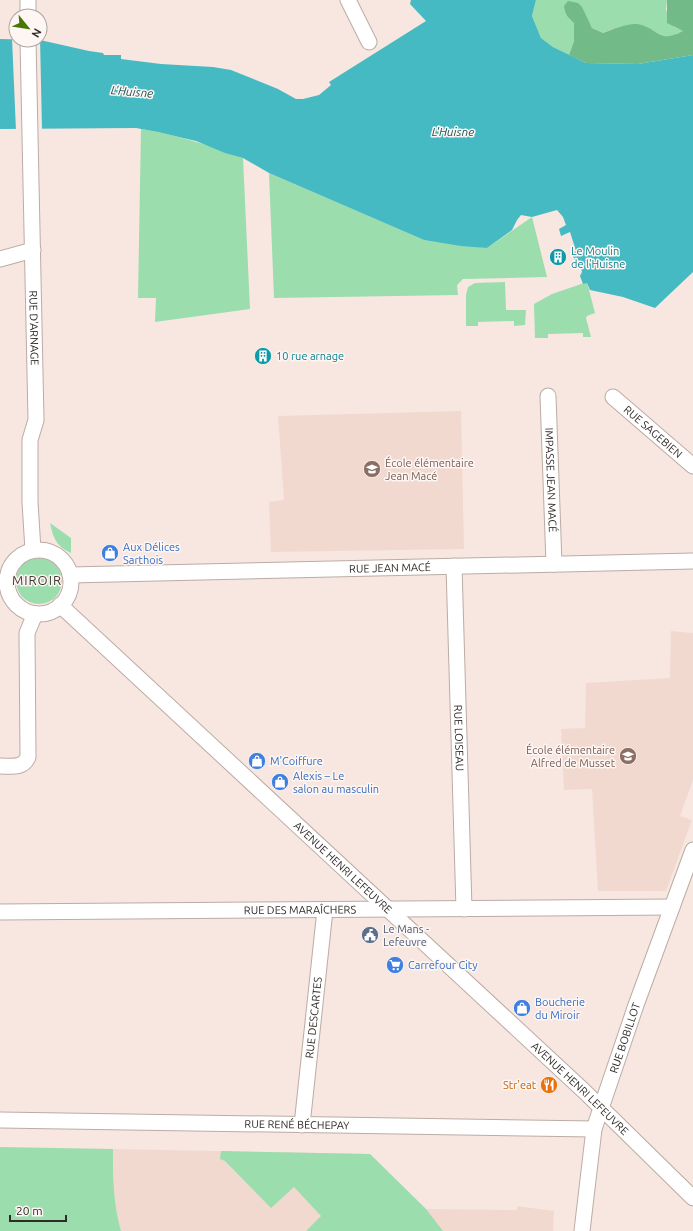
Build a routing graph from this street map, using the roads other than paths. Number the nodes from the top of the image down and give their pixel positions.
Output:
1 (348, 0) edge
2 (369, 42) dead end
3 (28, 48) edge
4 (33, 250) junction
5 (0, 259) edge
6 (548, 396) dead end
7 (613, 397) dead end
8 (693, 466) edge
9 (31, 506) junction
10 (33, 550) junction
11 (49, 551) junction
12 (693, 561) edge
13 (554, 564) junction
14 (454, 566) junction
15 (70, 575) junction
16 (60, 605) junction
17 (35, 614) junction
18 (0, 766) edge
19 (693, 850) edge
20 (672, 907) junction
21 (464, 909) junction
22 (325, 910) junction
23 (388, 910) junction
24 (0, 912) edge
25 (601, 1108) junction
26 (0, 1120) edge
27 (302, 1125) junction
28 (594, 1129) junction
29 (693, 1198) edge
30 (582, 1231) edge

1 - 2 street
3 - 4 street, RUE D'ARNAGE
4 - 5 street
4 - 9 street, RUE D'ARNAGE
6 - 13 street, IMPASSE JEAN MACÉ
7 - 8 street, RUE SAGEBIEN
9 - 10 street, RUE D'ARNAGE
9 - 11 street, RUE D'ARNAGE
10 - 11 street
10 - 17 street
11 - 15 street
12 - 13 street, RUE JEAN MACÉ
13 - 14 street, RUE JEAN MACÉ
14 - 15 street, RUE JEAN MACÉ
14 - 21 street, RUE LOISEAU
15 - 16 street
16 - 17 street
16 - 23 street, AVENUE HENRI LEFEUVRE
17 - 18 street
19 - 20 street, RUE BOBILLOT
20 - 21 street, RUE DES MARAÎCHERS
20 - 25 street, RUE BOBILLOT
21 - 23 street, RUE DES MARAÎCHERS
22 - 23 street, RUE DES MARAÎCHERS
22 - 24 street, RUE DES MARAÎCHERS
22 - 27 street, RUE DESCARTES
23 - 25 street, AVENUE HENRI LEFEUVRE
25 - 28 street, RUE BOBILLOT
25 - 29 street, AVENUE HENRI LEFEUVRE
26 - 27 street, RUE RENÉ BÉCHEPAY
27 - 28 street, RUE RENÉ BÉCHEPAY
28 - 30 street, RUE BOBILLOT

